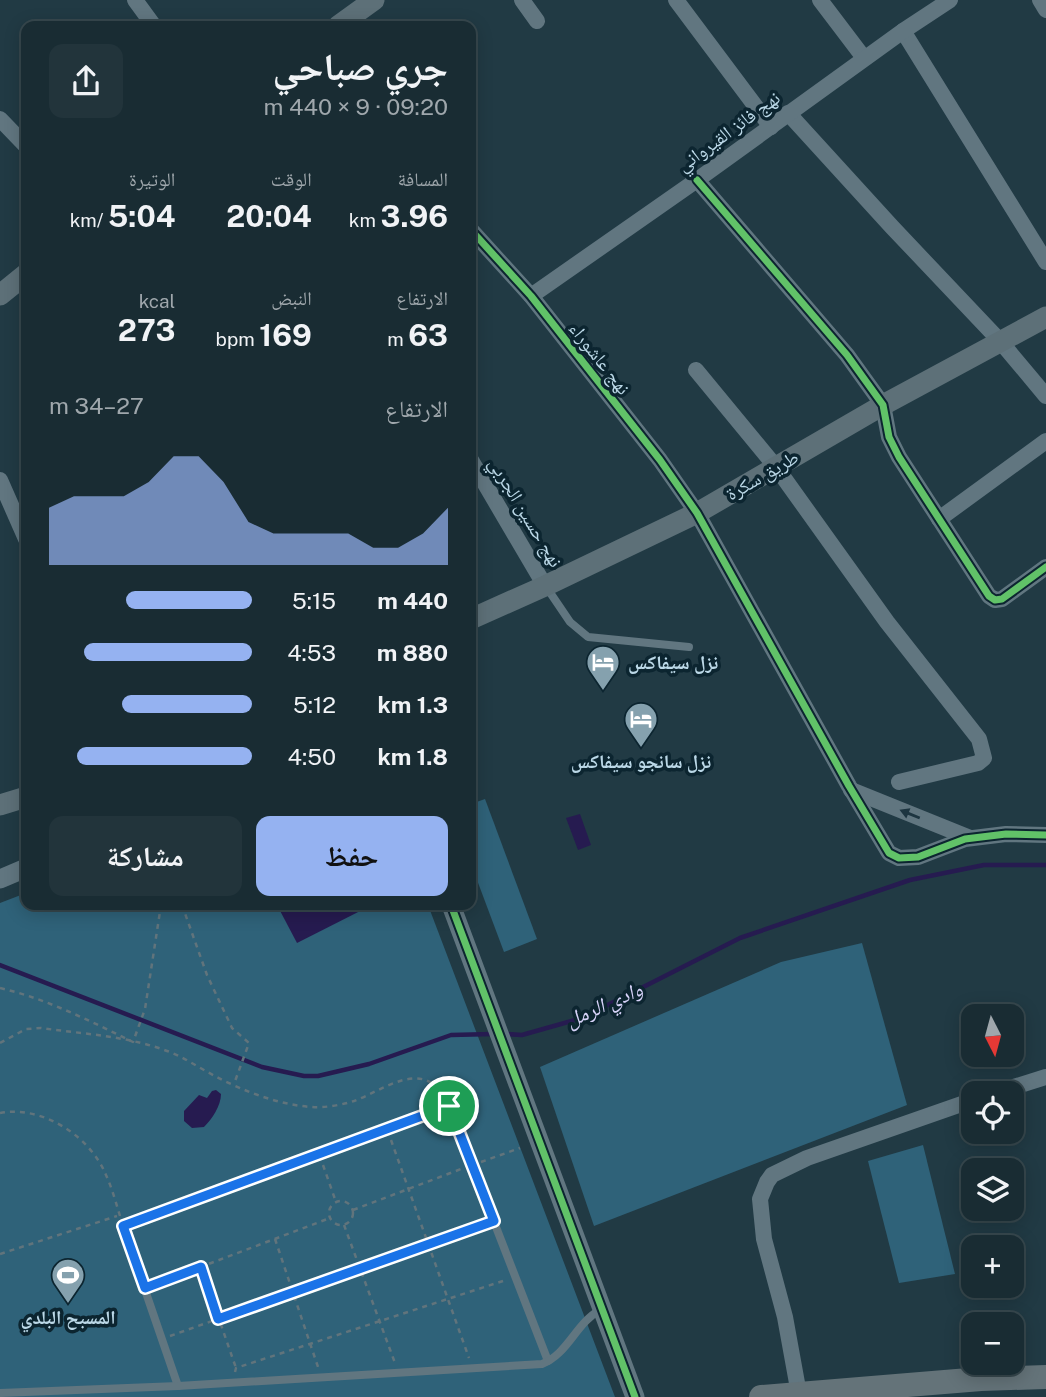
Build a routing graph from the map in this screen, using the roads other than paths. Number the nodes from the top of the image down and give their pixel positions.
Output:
1 (135, 0) edge
2 (374, 0) edge
3 (522, 0) edge
4 (676, 0) edge
5 (820, 0) edge
6 (950, 0) edge
7 (1040, 0) edge
8 (1046, 10) edge
9 (150, 21) edge
10 (345, 21) edge
11 (537, 21) dead end
12 (903, 31) junction
13 (864, 58) junction
14 (788, 113) junction
15 (0, 119) edge
16 (772, 127) junction
17 (21, 141) edge
18 (697, 180) junction
19 (476, 236) edge
20 (1046, 262) edge
21 (21, 278) edge
22 (0, 295) edge
23 (531, 296) junction
24 (1046, 317) edge
25 (1000, 341) junction
26 (696, 370) dead end
27 (1046, 396) edge
28 (883, 405) junction
29 (1046, 441) edge
30 (776, 467) junction
31 (476, 469) edge
32 (0, 480) edge
33 (696, 513) junction
34 (939, 519) junction
35 (21, 528) edge
36 (1046, 567) edge
37 (545, 586) junction
38 (476, 617) edge
39 (689, 647) dead end
40 (899, 782) dead end
41 (851, 790) junction
42 (21, 799) edge
43 (0, 805) edge
44 (1046, 835) edge
45 (970, 838) junction
46 (21, 870) edge
47 (0, 879) edge
48 (453, 910) edge
49 (1046, 1077) edge
50 (1024, 1084) edge
51 (961, 1104) edge
52 (602, 1310) junction
53 (548, 1362) junction
54 (1046, 1377) edge
55 (178, 1386) junction
56 (982, 1387) junction
57 (1046, 1391) edge
58 (0, 1393) edge
59 (60, 1394) edge
60 (799, 1394) junction
61 (635, 1397) edge
62 (761, 1397) edge
63 (936, 1397) edge

1 - 9 street
2 - 10 main road
3 - 11 street
4 - 16 street
5 - 13 street
6 - 12 street, نهج فائز القيرواني
7 - 8 street
12 - 13 street, نهج فائز القيرواني
12 - 20 street
13 - 14 street, نهج فائز القيرواني
14 - 16 street, نهج فائز القيرواني
14 - 25 street
15 - 17 street
16 - 18 street, نهج فائز القيرواني
18 - 23 street, نهج فائز القيرواني
18 - 28 street
19 - 23 street, نهج عاشوراء
21 - 22 main road
23 - 33 street, نهج عاشوراء
24 - 25 main road, طريق سكرة
25 - 27 street
25 - 28 main road, طريق سكرة
26 - 30 street
28 - 30 main road, طريق سكرة
28 - 34 street
29 - 34 street
30 - 33 main road, طريق سكرة
30 - 40 street
31 - 37 street, نهج حسين الجربي
32 - 35 street
33 - 37 main road, طريق سكرة
33 - 41 street, نهج عاشوراء
34 - 36 street
37 - 38 main road, طريق سكرة
37 - 39 lane
45 -> 41 street
41 - 45 street, نهج عاشوراء
42 - 43 main road
44 - 45 street, نهج عاشوراء
46 - 47 street
48 - 52 street
49 - 50 street
51 - 60 street
52 - 53 lane
52 - 61 street
53 - 55 lane
53 - 55 lane
54 - 56 main road
55 - 59 lane
56 - 57 main road
56 - 60 main road
56 - 63 main road
58 - 59 lane
60 - 62 main road

